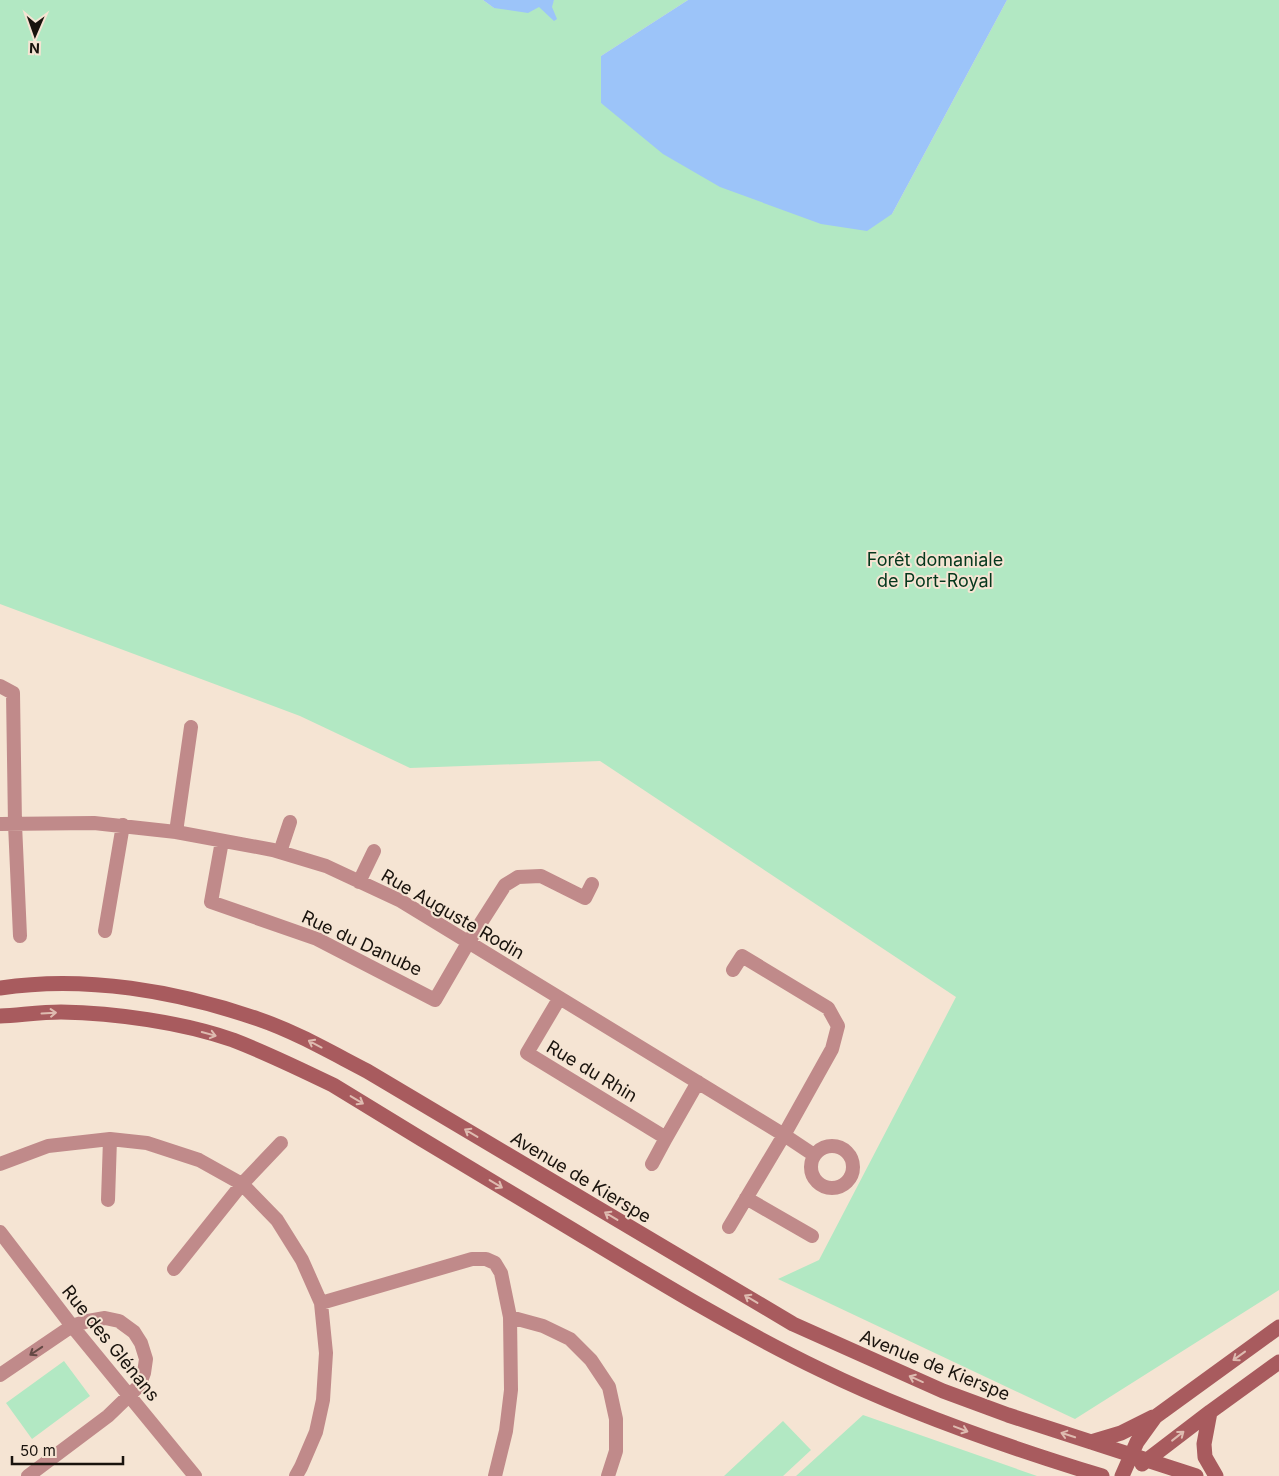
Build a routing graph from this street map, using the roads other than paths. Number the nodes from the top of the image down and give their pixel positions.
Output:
1 (0, 686) edge
2 (191, 726) dead end
3 (290, 822) dead end
4 (0, 824) edge
5 (15, 824) junction
6 (123, 825) junction
7 (176, 832) junction
8 (222, 841) junction
9 (374, 851) dead end
10 (280, 852) junction
11 (360, 882) junction
12 (592, 884) dead end
13 (105, 932) dead end
14 (20, 936) dead end
15 (468, 943) junction
16 (733, 970) dead end
17 (0, 988) edge
18 (559, 999) junction
19 (0, 1016) edge
20 (698, 1082) junction
21 (784, 1135) junction
22 (666, 1138) junction
23 (110, 1139) junction
24 (281, 1143) dead end
25 (814, 1155) dead end
26 (1, 1161) edge
27 (652, 1164) dead end
28 (242, 1184) junction
29 (746, 1198) junction
30 (108, 1200) dead end
31 (729, 1227) dead end
32 (0, 1232) edge
33 (812, 1236) dead end
34 (174, 1270) dead end
35 (321, 1303) junction
36 (510, 1318) junction
37 (72, 1326) junction
38 (1279, 1327) edge
39 (1279, 1362) edge
40 (0, 1375) edge
41 (129, 1395) junction
42 (1210, 1412) junction
43 (1155, 1416) junction
44 (1091, 1442) junction
45 (1131, 1455) junction
46 (1147, 1460) junction
47 (28, 1476) edge
48 (195, 1476) edge
49 (296, 1476) edge
50 (494, 1476) edge
51 (608, 1476) edge
52 (1102, 1476) edge
53 (1122, 1476) edge
54 (1127, 1476) edge
55 (1196, 1476) edge
56 (1216, 1476) edge

1 - 5 street
2 - 7 street
3 - 10 street
4 - 5 street, Rue Auguste Rodin
5 - 6 street, Rue Auguste Rodin
5 - 14 street
6 - 7 street, Rue Auguste Rodin
6 - 13 street
7 - 8 street, Rue Auguste Rodin
8 - 10 street, Rue Auguste Rodin
8 - 15 street, Rue du Danube
9 - 11 street
10 - 11 street, Rue Auguste Rodin
11 - 15 street, Rue Auguste Rodin
12 - 15 street
15 - 18 street, Rue Auguste Rodin
16 - 21 street
44 -> 17 main road, Avenue de Kierspe
18 - 20 street, Rue Auguste Rodin
18 - 22 street, Rue du Rhin
19 -> 52 main road
20 - 21 street, Rue Auguste Rodin
20 - 22 street
21 - 25 street, Rue Auguste Rodin
21 - 29 street
22 - 27 street
23 - 26 street
23 - 28 street
23 - 30 street
24 - 28 street
28 - 34 street
28 - 35 street
29 - 31 street
29 - 33 street
32 - 37 street, Rue des Glénans
35 - 36 street
35 - 49 street
36 - 50 street
36 - 51 street
37 -> 40 street
37 - 41 street, Rue des Glénans
37 - 41 street
38 -> 43 main road
39 - 42 main road
41 - 47 street
41 - 48 street, Rue des Glénans
46 -> 42 main road
42 - 56 main road
43 - 44 main road
43 - 45 main road
44 - 45 main road, Avenue de Kierspe
45 - 46 main road, Avenue de Kierspe
45 - 53 main road
46 - 54 main road
46 - 55 main road, Avenue de Kierspe

